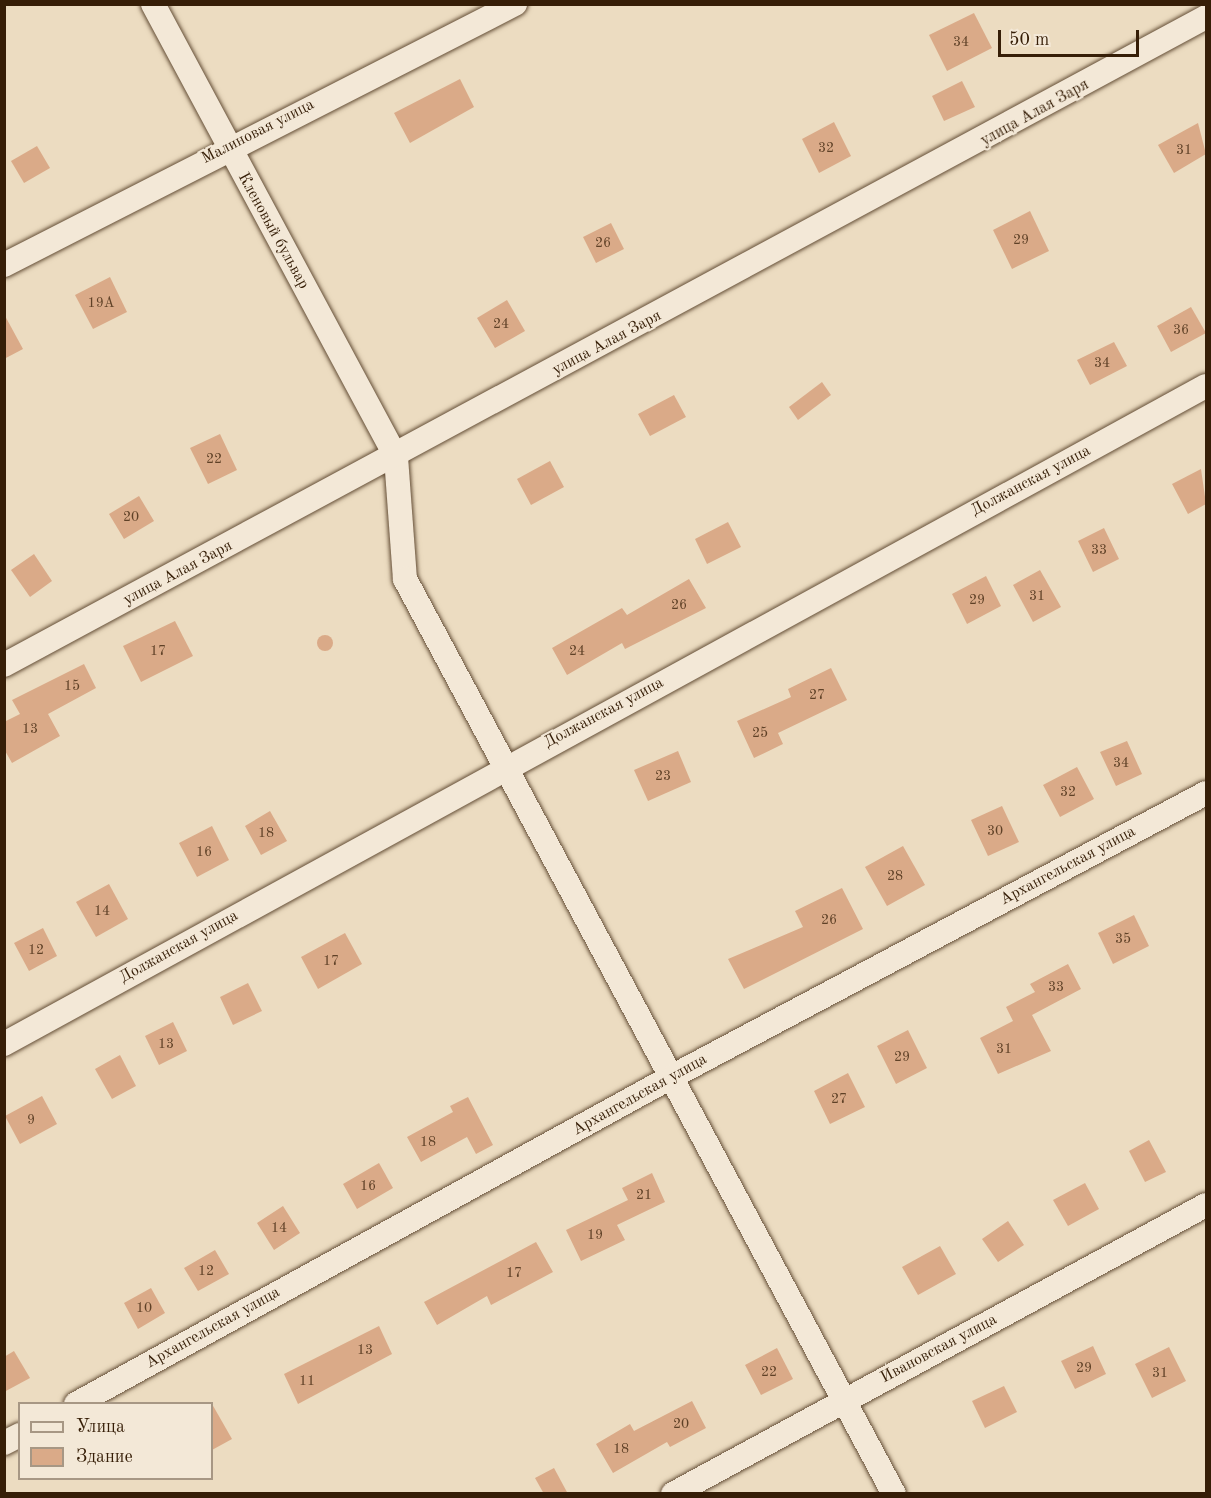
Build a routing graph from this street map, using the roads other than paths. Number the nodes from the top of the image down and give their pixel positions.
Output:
1 (153, 4) edge
2 (514, 4) edge
3 (1206, 17) edge
4 (228, 147) junction
5 (4, 265) edge
6 (1206, 386) edge
7 (396, 457) junction
8 (4, 665) edge
9 (505, 766) junction
10 (1206, 793) edge
11 (4, 1044) edge
12 (675, 1075) junction
13 (1206, 1205) edge
14 (847, 1399) junction
15 (80, 1402) edge
16 (18, 1436) edge
17 (4, 1443) edge
18 (673, 1494) edge
19 (894, 1494) edge

1 - 4 street, Кленовый бульвар
2 - 4 street, Малиновая улица
3 - 7 street, улица Алая Заря
4 - 5 street, Малиновая улица
4 - 7 street, Кленовый бульвар
6 - 9 street, Должанская улица
7 - 8 street, улица Алая Заря
7 - 9 street
9 - 11 street, Должанская улица
9 - 12 street
10 - 12 street, Архангельская улица
12 - 14 street
12 - 15 street, Архангельская улица
13 - 14 street, Ивановская улица
14 - 18 street, Ивановская улица
14 - 19 street
16 - 17 street

